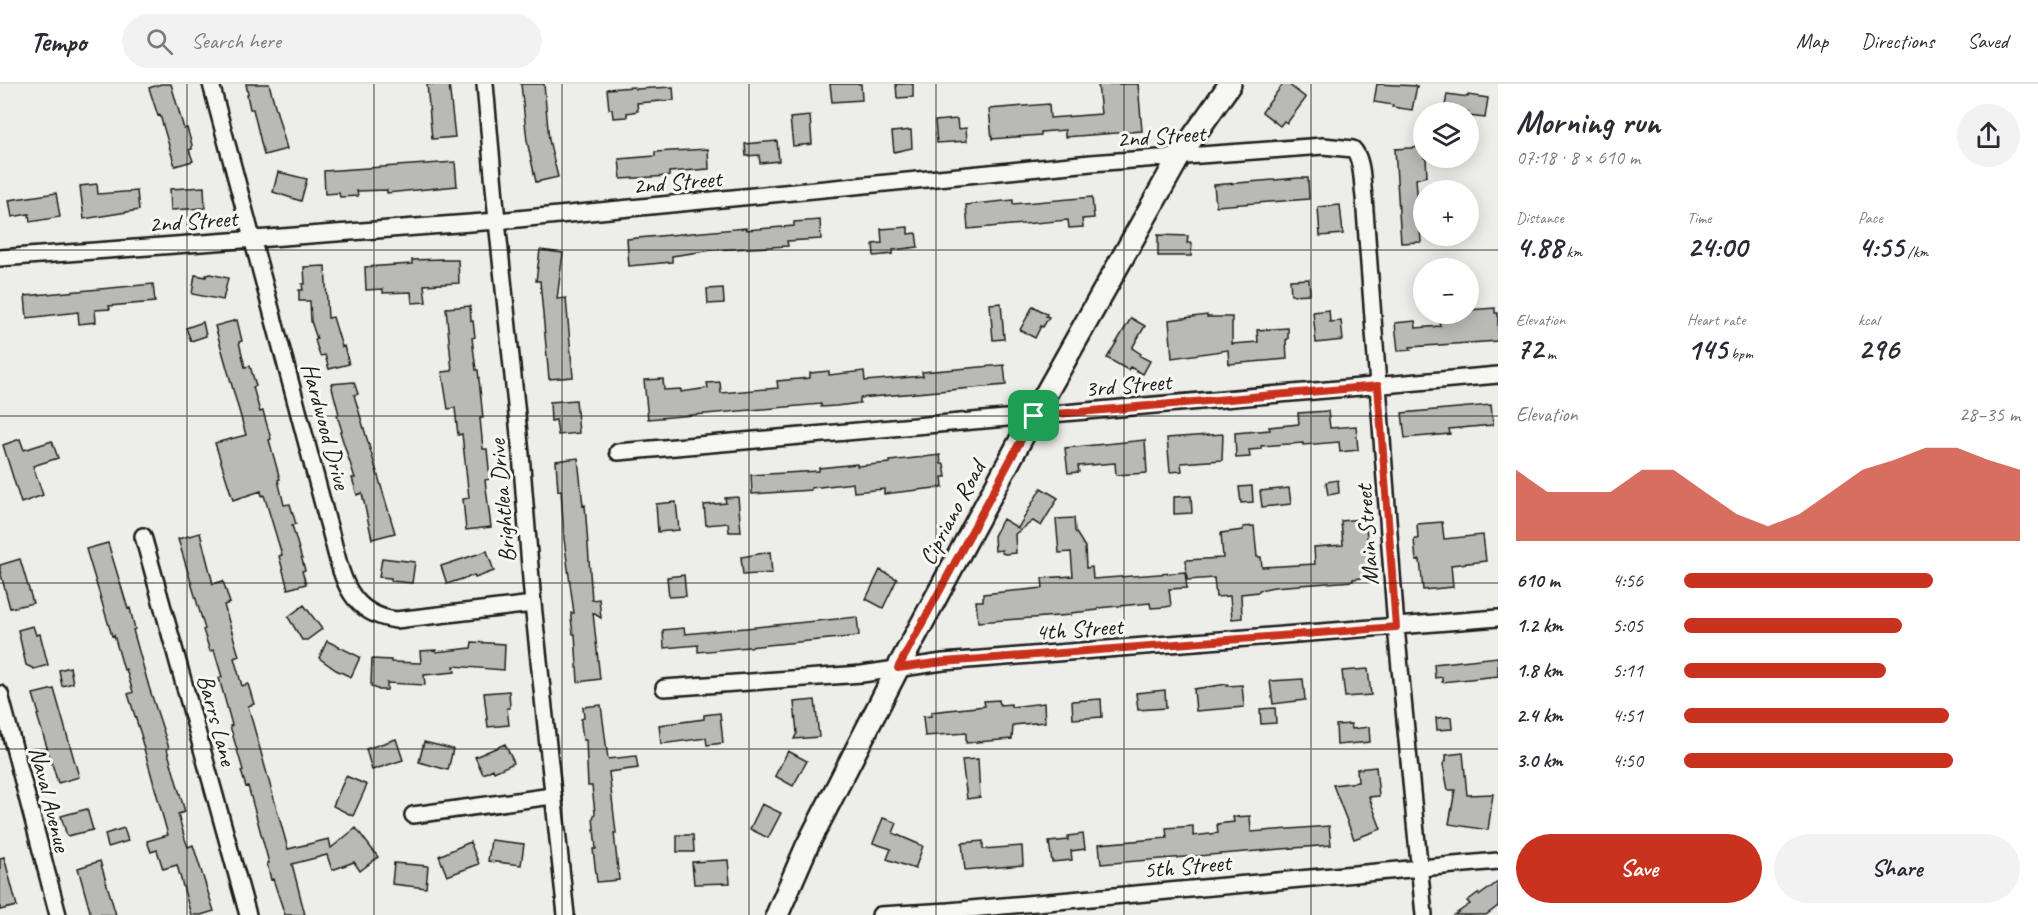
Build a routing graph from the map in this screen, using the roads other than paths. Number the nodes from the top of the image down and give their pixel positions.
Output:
1 (211, 84) edge
2 (485, 84) edge
3 (1230, 84) edge
4 (1356, 152) joint
5 (1179, 158) junction
6 (497, 221) junction
7 (251, 239) junction
8 (0, 258) edge
9 (1498, 375) edge
10 (1378, 386) junction
11 (1034, 416) junction
12 (618, 452) dead end
13 (143, 536) dead end
14 (533, 604) junction
15 (1498, 618) edge
16 (1396, 627) junction
17 (898, 668) junction
18 (664, 688) dead end
19 (0, 694) edge
20 (552, 796) junction
21 (413, 815) dead end
22 (1498, 861) edge
23 (1421, 868) junction
24 (58, 915) edge
25 (248, 915) edge
26 (566, 915) edge
27 (777, 915) edge
28 (880, 915) edge
29 (1424, 915) edge

1 - 7 street, Hardwood Drive
2 - 6 street, Brightlea Drive
3 - 5 street, Cipriano Road
4 - 5 street, 2nd Street
4 - 10 street, Main Street
5 - 6 street, 2nd Street
5 - 11 street, Cipriano Road
6 - 7 street, 2nd Street
6 - 14 street, Brightlea Drive
7 - 8 street, 2nd Street
7 - 14 street, Hardwood Drive
9 - 10 street, 3rd Street
10 - 11 street, 3rd Street
10 - 16 street, Main Street
11 - 12 street, 3rd Street
11 - 17 street, Cipriano Road
13 - 25 street, Barrs Lane
14 - 20 street, Brightlea Drive
15 - 16 street, 4th Street
16 - 17 street, 4th Street
16 - 23 street, Main Street
17 - 18 street, 4th Street
17 - 27 street, Cipriano Road
19 - 24 street, Naval Avenue
20 - 21 street
20 - 26 street, Brightlea Drive
22 - 23 street, 5th Street
23 - 28 street, 5th Street
23 - 29 street, Main Street

